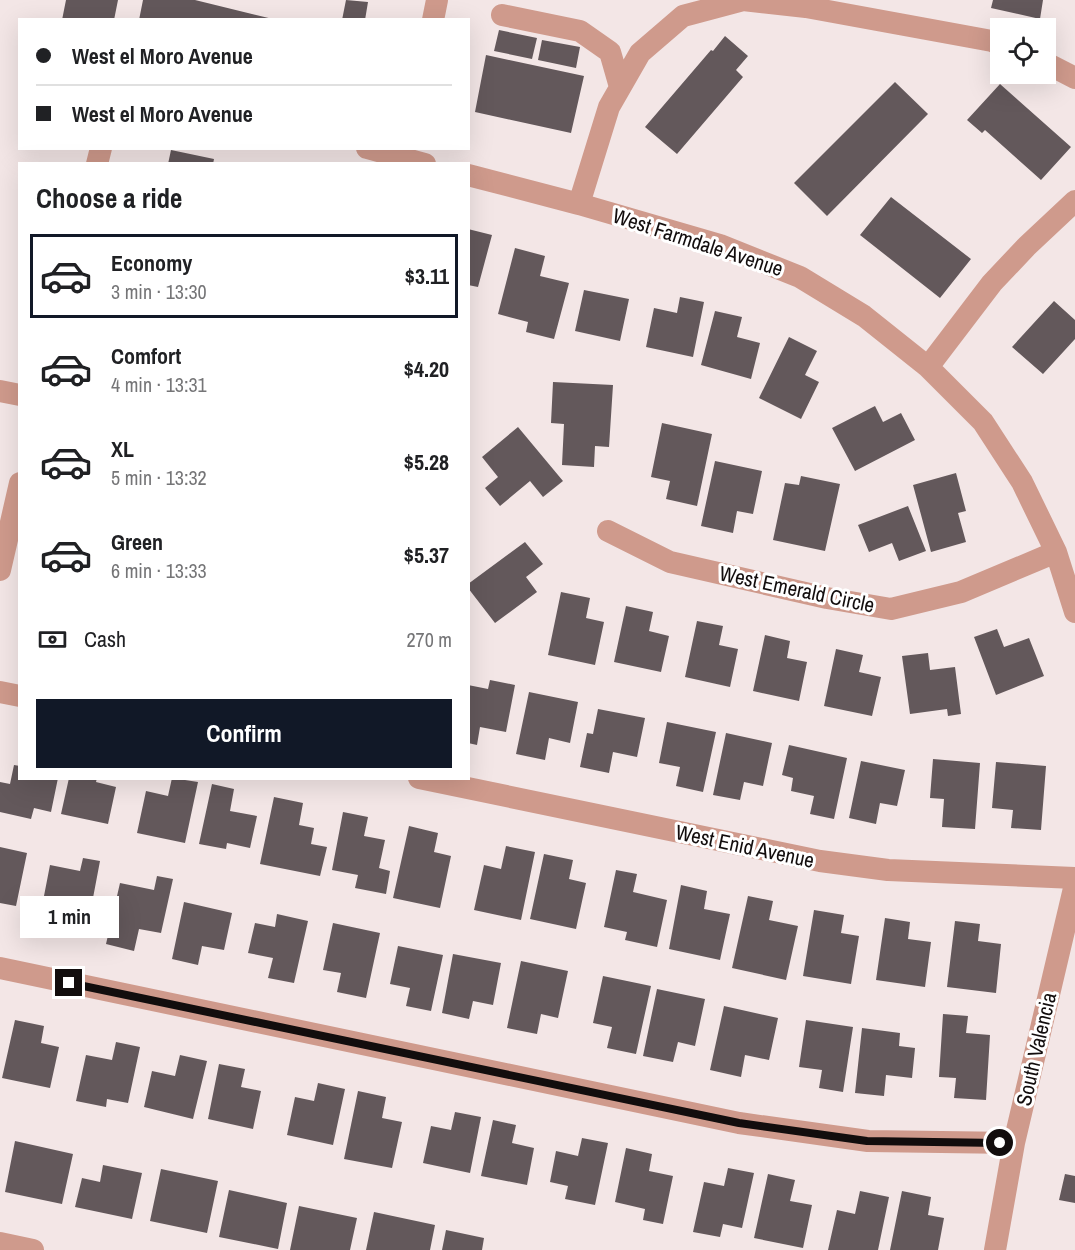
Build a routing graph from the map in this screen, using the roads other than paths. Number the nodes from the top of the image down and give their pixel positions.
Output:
1 (437, 0) edge
2 (502, 15) dead end
3 (433, 18) edge
4 (990, 41) edge
5 (1056, 68) edge
6 (1075, 78) edge
7 (620, 87) junction
8 (376, 150) edge
9 (401, 156) edge
10 (419, 162) edge
11 (470, 176) edge
12 (1075, 201) edge
13 (579, 204) junction
14 (928, 367) junction
15 (0, 391) edge
16 (18, 395) edge
17 (18, 492) edge
18 (608, 531) dead end
19 (1056, 552) junction
20 (0, 570) edge
21 (1075, 612) edge
22 (0, 692) edge
23 (18, 696) edge
24 (429, 780) edge
25 (1075, 878) edge
26 (1075, 884) edge
27 (0, 968) edge
28 (1014, 1143) junction
29 (0, 1243) edge
30 (33, 1250) edge
31 (995, 1250) edge

1 - 3 street
2 - 7 street
4 - 7 street
5 - 6 street
7 - 13 street
8 - 9 street
9 - 10 street
11 - 13 street, West Farmdale Avenue
12 - 14 street
13 - 14 street, West Farmdale Avenue
14 - 19 street, West Farmdale Avenue
15 - 16 street
17 - 20 street
18 - 19 street, West Emerald Circle
19 - 21 street
22 - 23 street
24 - 25 street, West Enid Avenue
26 - 28 street, South Valencia
27 - 28 street
28 - 31 street, South Valencia
29 - 30 street

